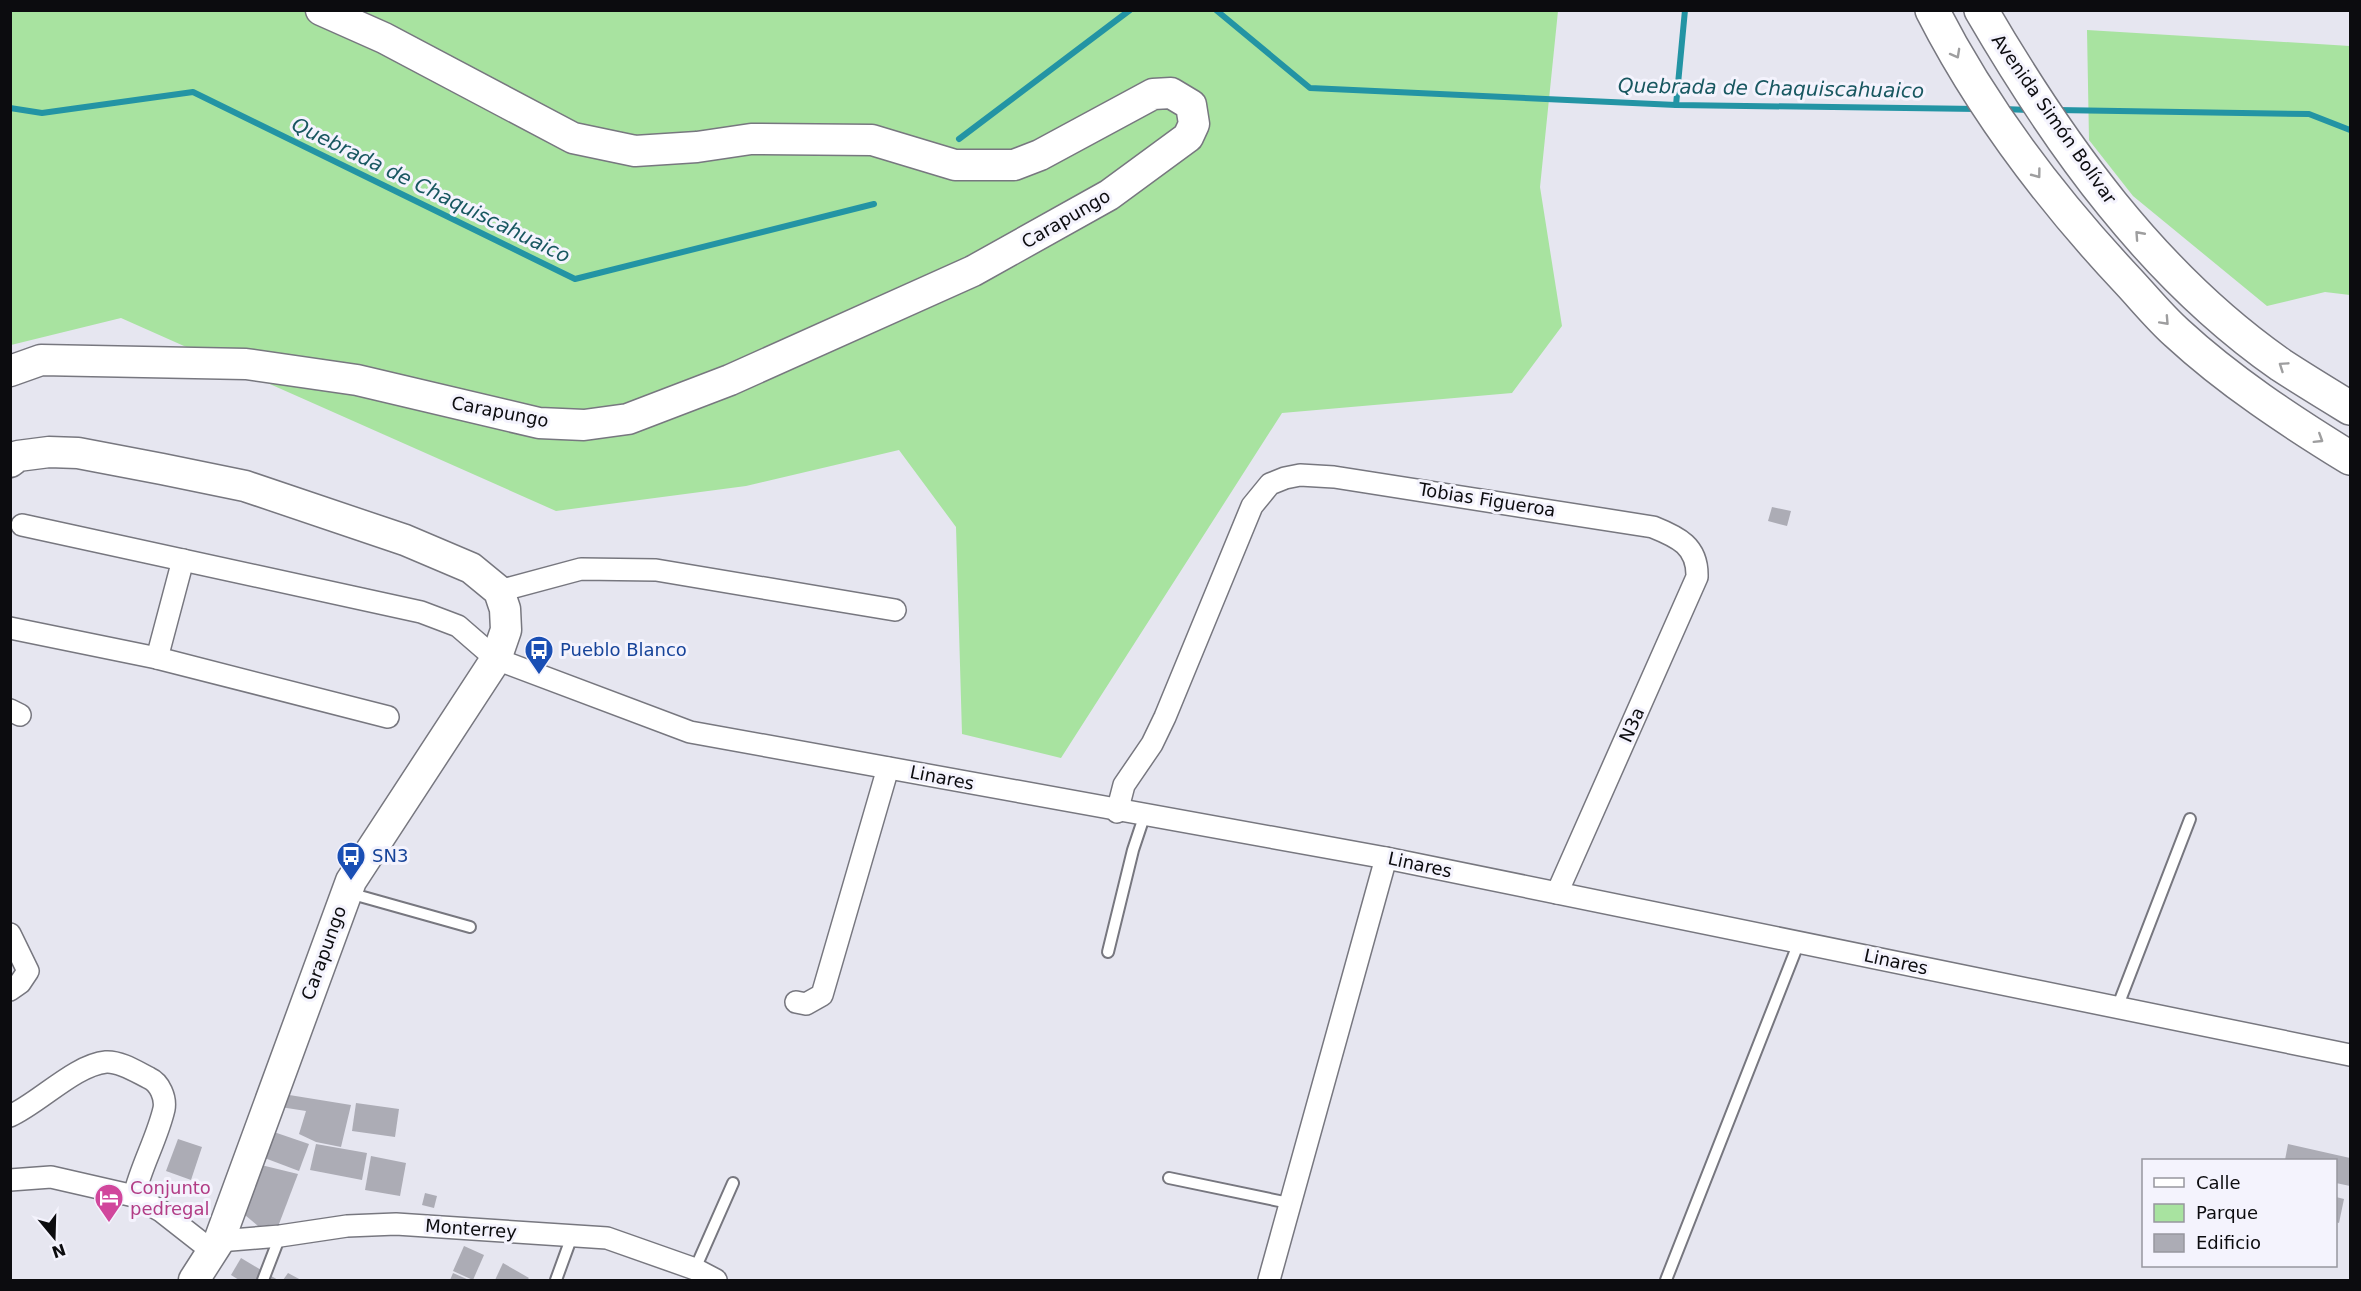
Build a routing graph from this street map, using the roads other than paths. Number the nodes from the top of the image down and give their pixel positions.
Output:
1 (321, 10) edge
2 (1932, 10) edge
3 (1981, 10) edge
4 (10, 371) edge
5 (2350, 408) edge
6 (2350, 458) edge
7 (10, 462) edge
8 (22, 525) dead end
9 (1694, 555) joint
10 (183, 560) junction
11 (500, 591) junction
12 (895, 610) dead end
13 (10, 628) edge
14 (157, 658) junction
15 (496, 659) junction
16 (388, 717) dead end
17 (888, 768) junction
18 (1117, 812) junction
19 (1144, 816) junction
20 (2190, 819) dead end
21 (1386, 858) junction
22 (346, 892) junction
23 (1557, 893) junction
24 (470, 927) dead end
25 (10, 934) edge
26 (1799, 942) junction
27 (1108, 952) dead end
28 (10, 990) edge
29 (796, 1002) dead end
30 (2116, 1008) junction
31 (2350, 1055) edge
32 (10, 1116) edge
33 (1169, 1178) dead end
34 (10, 1180) edge
35 (733, 1183) dead end
36 (134, 1196) junction
37 (1290, 1203) junction
38 (280, 1236) junction
39 (572, 1236) junction
40 (215, 1246) junction
41 (695, 1269) junction
42 (194, 1281) edge
43 (263, 1281) edge
44 (556, 1281) edge
45 (716, 1281) edge
46 (1269, 1281) edge
47 (1666, 1281) edge

1 - 4 street, Carapungo
2 -> 6 highway
5 -> 3 highway, Avenida Simón Bolívar
7 - 11 street
8 - 10 street, Linares
9 - 18 street, Tobias Figueroa
9 - 23 street, N3a
10 - 14 street
10 - 15 street, Linares
11 - 12 street
11 - 15 street, Carapungo
13 - 14 street
14 - 16 street
15 - 17 street, Linares
15 - 22 street, Carapungo
17 - 18 street, Linares
17 - 29 street
18 - 19 street, Linares
19 - 21 street, Linares
19 - 27 lane
20 - 30 lane
21 - 23 street, Linares
21 - 37 street
22 - 24 lane
22 - 40 street, Carapungo
23 - 26 street, Linares
25 - 28 street
26 - 30 street, Linares
26 - 47 lane
30 - 31 street, Linares
32 - 36 street
33 - 37 lane
34 - 36 street
35 - 41 lane
36 - 40 street
37 - 46 street
38 - 39 street, Monterrey
38 - 40 street, Monterrey
38 - 43 lane
39 - 41 street, Monterrey
39 - 44 lane
40 - 42 street, Carapungo
41 - 45 street, Monterrey

